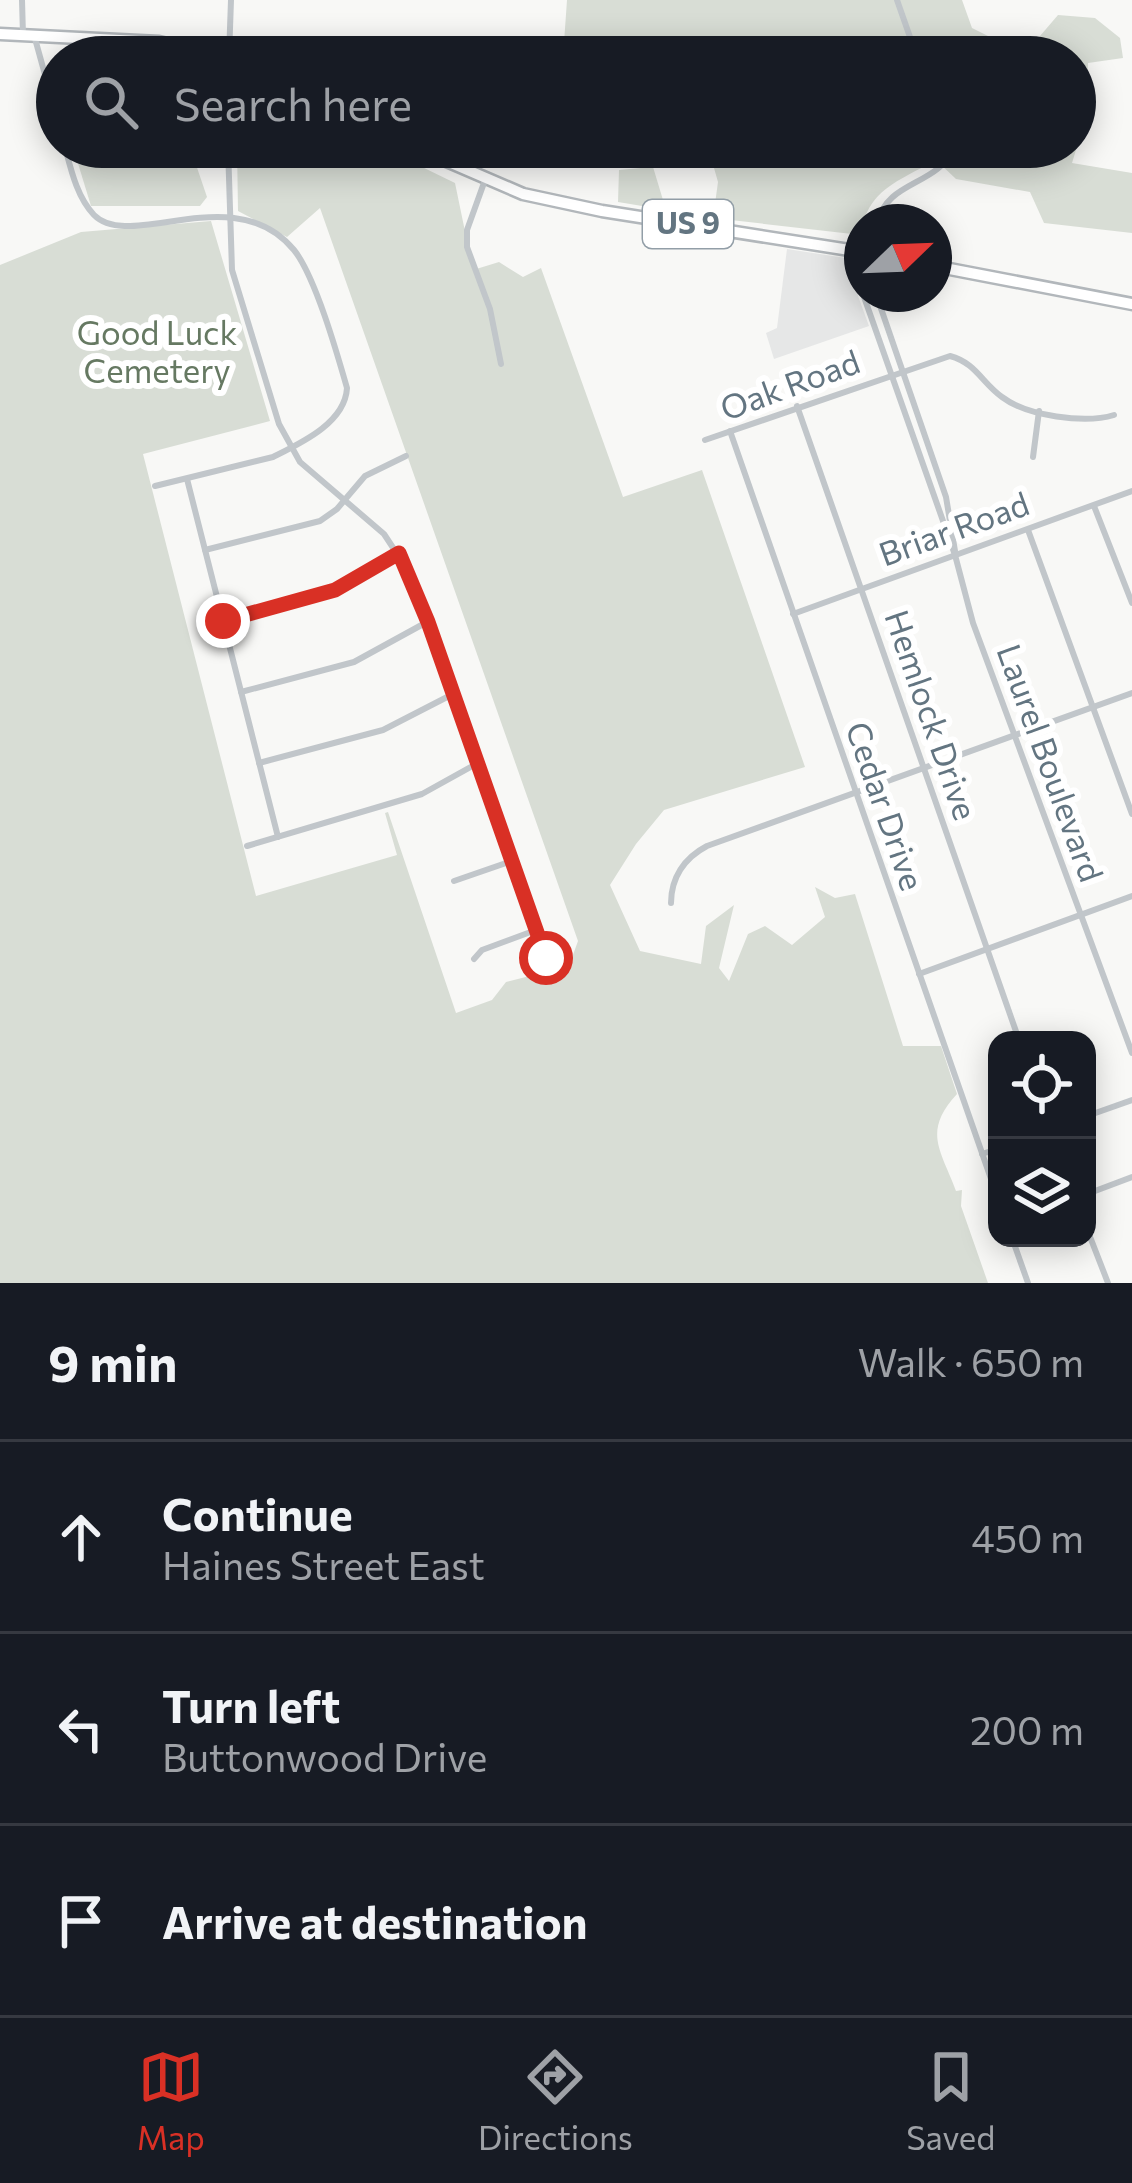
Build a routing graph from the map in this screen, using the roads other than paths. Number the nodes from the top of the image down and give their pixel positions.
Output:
1 (22, 0) edge
2 (230, 0) edge
3 (897, 0) edge
4 (0, 34) edge
5 (28, 35) junction
6 (45, 36) edge
7 (227, 36) edge
8 (909, 36) edge
9 (36, 58) edge
10 (71, 168) edge
11 (228, 168) edge
12 (459, 168) edge
13 (939, 168) edge
14 (485, 180) junction
15 (886, 204) edge
16 (228, 214) junction
17 (844, 248) edge
18 (952, 269) edge
19 (1132, 304) edge
20 (869, 312) edge
21 (882, 312) edge
22 (888, 329) junction
23 (877, 333) junction
24 (501, 364) dead end
25 (903, 370) junction
26 (891, 374) junction
27 (797, 406) junction
28 (1039, 411) junction
29 (1114, 415) dead end
30 (730, 431) junction
31 (705, 440) dead end
32 (291, 448) junction
33 (406, 456) dead end
34 (1033, 457) dead end
35 (187, 478) junction
36 (155, 487) dead end
37 (1132, 491) edge
38 (344, 500) junction
39 (1094, 505) junction
40 (1028, 528) junction
41 (205, 550) junction
42 (399, 553) junction
43 (955, 555) junction
44 (860, 589) junction
45 (1132, 603) edge
46 (793, 614) junction
47 (223, 621) junction
48 (428, 622) junction
49 (241, 692) junction
50 (454, 693) junction
51 (1132, 693) edge
52 (1094, 707) junction
53 (1015, 735) junction
54 (260, 763) junction
55 (478, 763) junction
56 (924, 769) junction
57 (855, 794) junction
58 (1132, 814) edge
59 (278, 837) junction
60 (248, 846) dead end
61 (512, 861) junction
62 (454, 881) dead end
63 (1132, 896) edge
64 (671, 903) dead end
65 (1081, 915) junction
66 (536, 930) junction
67 (988, 949) junction
68 (546, 958) dead end
69 (474, 959) dead end
70 (919, 974) junction
71 (1016, 1031) edge
72 (1132, 1053) edge
73 (1132, 1100) edge
74 (1096, 1113) edge
75 (988, 1152) edge
76 (982, 1154) junction
77 (988, 1171) edge
78 (1132, 1178) edge
79 (1096, 1191) edge
80 (1015, 1247) edge
81 (1094, 1247) edge
82 (1028, 1283) edge
83 (1108, 1283) edge

1 - 5 street
2 - 7 street
3 - 8 street
4 - 5 highway
5 - 6 highway
5 - 9 street
10 - 16 street
11 - 16 street
12 - 14 highway, US 9
13 - 15 street
14 - 17 highway, US 9
14 - 24 street
16 - 32 street
16 - 32 street
18 - 19 highway
20 - 23 street, Laurel Boulevard
21 - 22 street, Laurel Boulevard
22 - 23 street
22 - 25 street, Laurel Boulevard
23 - 26 street, Laurel Boulevard
25 - 26 street, Oak Road
25 - 28 street, Oak Road
25 - 43 street, Laurel Boulevard
26 - 27 street, Oak Road
26 - 43 street, Laurel Boulevard
27 - 30 street, Oak Road
27 - 44 street, Hemlock Drive
28 - 29 street
28 - 34 street
30 - 31 street, Oak Road
30 - 46 street, Cedar Drive
32 - 35 street
32 - 38 street
33 - 38 street
35 - 36 street
35 - 41 street
37 - 39 street, Briar Road
38 - 41 street
38 - 42 street
39 - 40 street, Briar Road
39 - 45 street
40 - 43 street, Briar Road
40 - 52 street
41 - 47 street
42 - 47 street
42 - 48 street
43 - 44 street, Briar Road
43 - 53 street, Laurel Boulevard
44 - 46 street, Briar Road
44 - 56 street, Hemlock Drive
46 - 57 street, Cedar Drive
47 - 49 street
48 - 49 street
48 - 50 street
49 - 54 street
50 - 54 street
50 - 55 street
51 - 52 street
52 - 53 street
52 - 58 street
53 - 56 street
53 - 65 street, Laurel Boulevard
54 - 59 street
55 - 59 street
55 - 61 street
56 - 57 street
56 - 67 street, Hemlock Drive
57 - 64 street
57 - 70 street, Cedar Drive
59 - 60 street
61 - 62 street
61 - 66 street
63 - 65 street
65 - 67 street
65 - 72 street, Laurel Boulevard
66 - 68 street
66 - 69 street
67 - 70 street
67 - 71 street, Hemlock Drive
70 - 76 street, Cedar Drive
73 - 74 street
75 - 76 street
76 - 77 street, Cedar Drive
78 - 79 street
80 - 82 street
81 - 83 street

